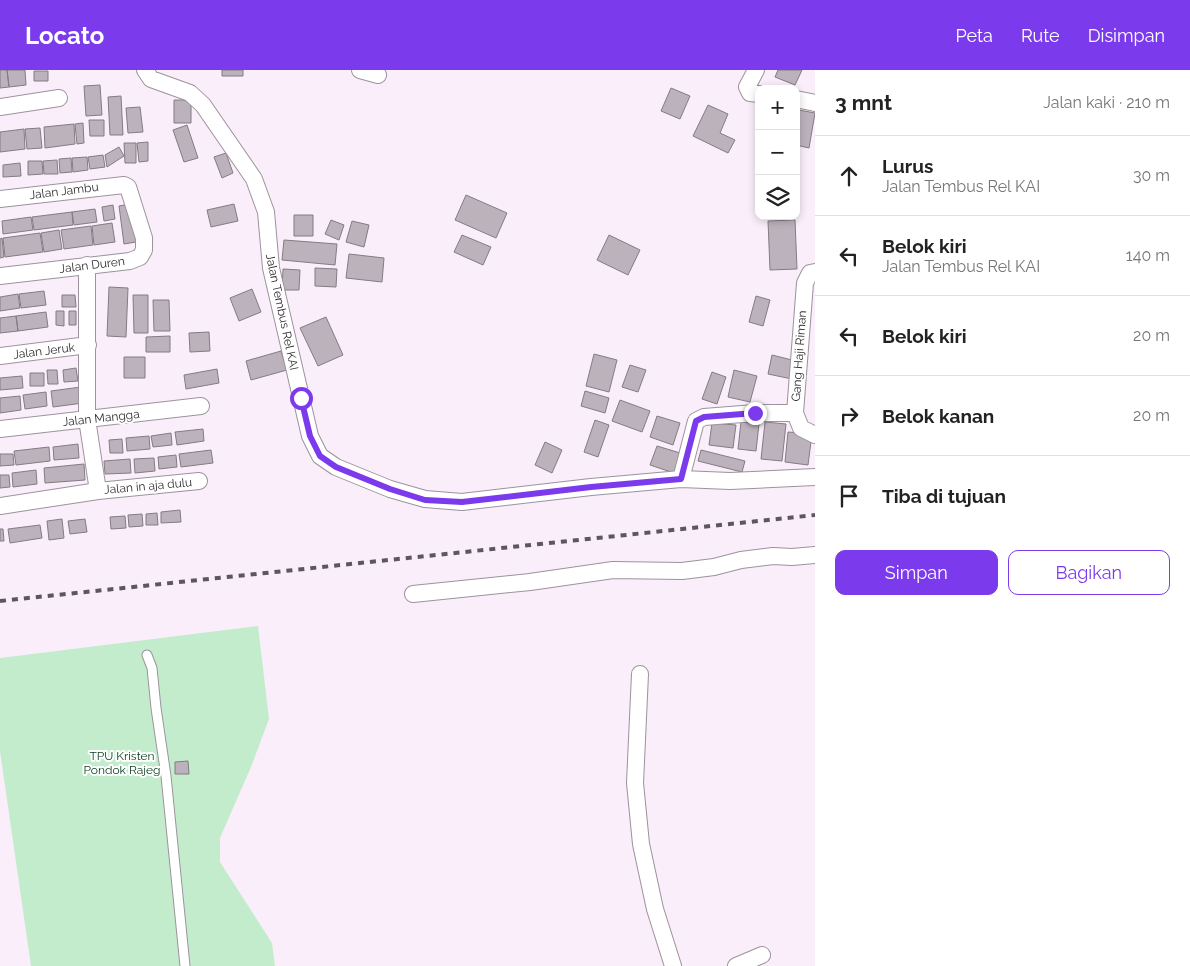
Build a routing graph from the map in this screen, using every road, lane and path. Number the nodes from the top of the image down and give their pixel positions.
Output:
1 (145, 70) edge
2 (360, 70) edge
3 (756, 70) edge
4 (378, 75) dead end
5 (755, 94) edge
6 (59, 98) dead end
7 (800, 100) edge
8 (815, 103) edge
9 (0, 107) edge
10 (128, 187) joint
11 (0, 199) edge
12 (87, 265) junction
13 (815, 272) edge
14 (0, 276) edge
15 (88, 345) junction
16 (0, 356) edge
17 (201, 406) dead end
18 (795, 413) junction
19 (87, 420) junction
20 (0, 429) edge
21 (815, 434) edge
22 (815, 477) edge
23 (681, 479) junction
24 (198, 481) dead end
25 (98, 491) junction
26 (0, 506) edge
27 (815, 555) edge
28 (413, 594) dead end
29 (147, 655) dead end
30 (640, 674) dead end
31 (762, 955) dead end
32 (185, 966) edge
33 (673, 966) edge
34 (736, 966) edge

1 - 23 street, Jalan Tembus Rel KAI
2 - 4 street
3 - 5 street
6 - 9 street
7 - 8 street
10 - 11 street, Jalan Jambu
10 - 12 street, Jalan Duren
12 - 14 street, Jalan Duren
12 - 15 street, Jalan Jeruk
13 - 18 street, Gang Haji Riman
15 - 16 street, Jalan Jeruk
15 - 19 street, Jalan Jeruk
17 - 19 street, Jalan Mangga
18 - 21 street, Gang Haji Riman
18 - 23 street
19 - 20 street, Jalan Mangga
19 - 25 street, Jalan Jeruk
22 - 23 street, Jalan Tembus Rel KAI
24 - 25 street, Jalan in aja dulu
25 - 26 street, Jalan in aja dulu
27 - 28 street
29 - 32 lane
30 - 33 street
31 - 34 street

